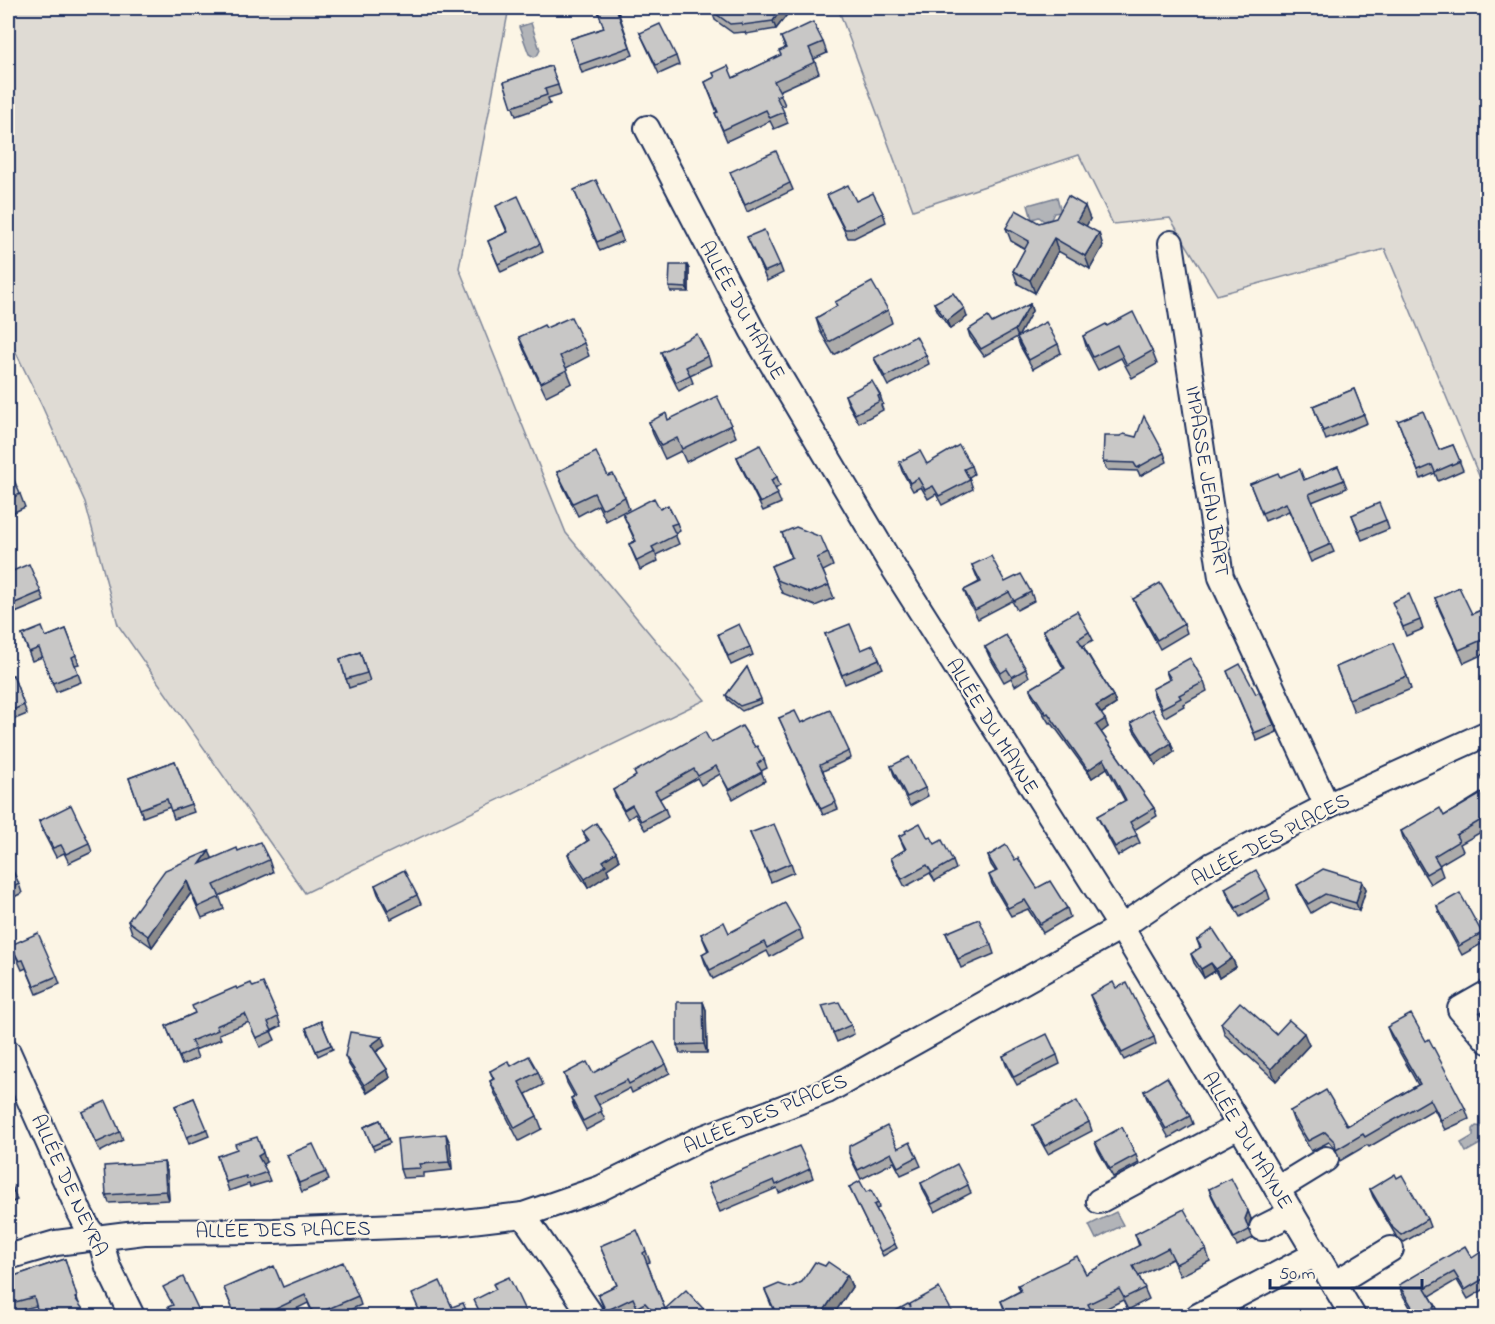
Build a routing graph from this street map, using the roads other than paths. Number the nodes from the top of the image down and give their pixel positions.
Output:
1 (647, 128) dead end
2 (1171, 243) dead end
3 (1488, 733) edge
4 (1327, 806) junction
5 (1121, 927) junction
6 (1488, 993) edge
7 (1488, 1041) edge
8 (8, 1052) edge
9 (1239, 1126) junction
10 (1326, 1159) dead end
11 (1277, 1189) junction
12 (1099, 1201) dead end
13 (1292, 1214) junction
14 (523, 1215) junction
15 (1262, 1228) dead end
16 (96, 1237) junction
17 (1391, 1249) dead end
18 (1316, 1254) junction
19 (8, 1257) edge
20 (1334, 1284) junction
21 (132, 1317) edge
22 (592, 1317) edge
23 (1198, 1317) edge
24 (1353, 1317) edge

1 - 5 street, ALLÉE DU MAYNE
2 - 4 street, IMPASSE JEAN BART
3 - 4 street, ALLÉE DES PLACES
4 - 5 street, ALLÉE DES PLACES
5 - 9 street, ALLÉE DU MAYNE
5 - 14 street, ALLÉE DES PLACES
6 - 7 street
8 - 16 street, ALLÉE DE NEYRA
9 - 11 street, ALLÉE DU MAYNE
9 - 12 street
10 - 11 street
11 - 13 street, ALLÉE DU MAYNE
13 - 15 street
13 - 18 street, ALLÉE DU MAYNE
14 - 16 street, ALLÉE DES PLACES
14 - 22 street
16 - 19 street, ALLÉE DES PLACES
16 - 21 street, ALLÉE DE NEYRA
17 - 20 street
18 - 20 street, ALLÉE DU MAYNE
18 - 23 street
20 - 24 street, ALLÉE DU MAYNE

